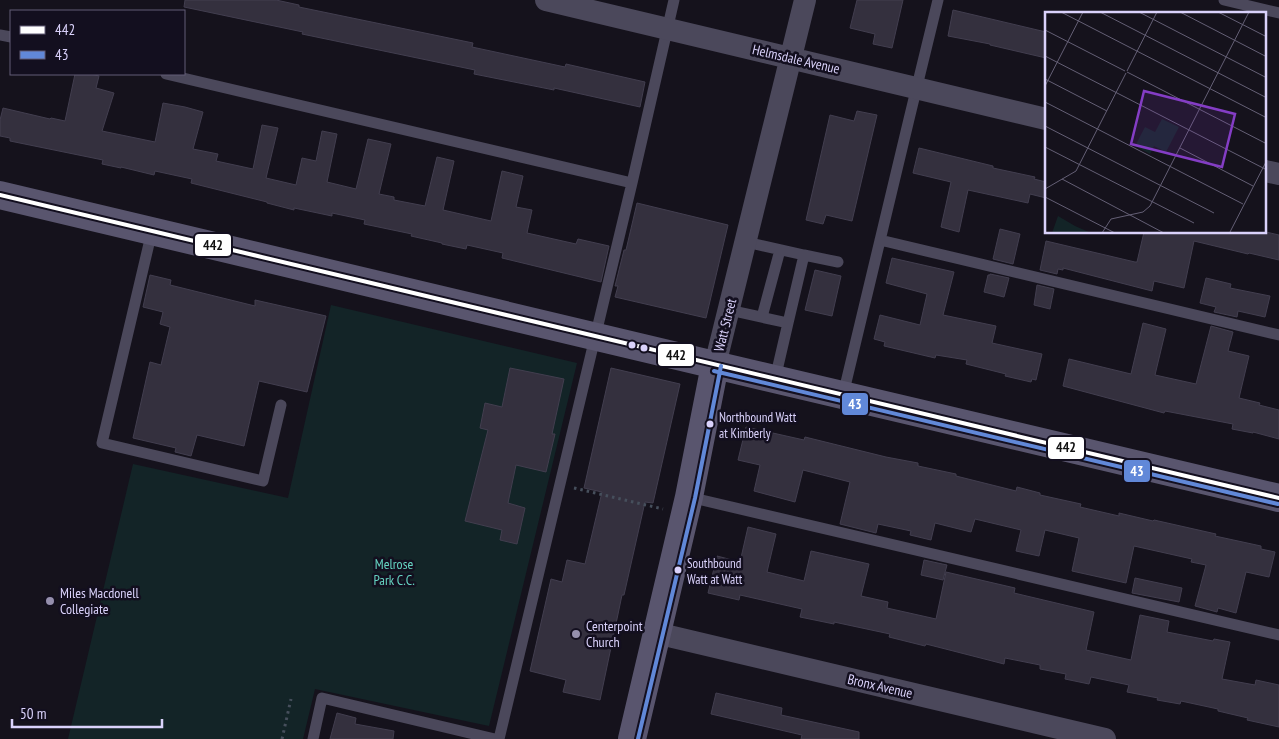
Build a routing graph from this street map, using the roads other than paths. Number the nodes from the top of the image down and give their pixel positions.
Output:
1 (546, 0) edge
2 (674, 0) edge
3 (805, 0) edge
4 (938, 0) edge
5 (1224, 0) edge
6 (1279, 13) edge
7 (667, 28) junction
8 (791, 58) junction
9 (170, 75) edge
10 (916, 88) junction
11 (1045, 119) edge
12 (1266, 171) edge
13 (1279, 174) edge
14 (632, 183) junction
15 (0, 195) edge
16 (152, 231) junction
17 (880, 240) junction
18 (746, 242) junction
19 (780, 250) junction
20 (804, 255) junction
21 (838, 262) dead end
22 (729, 310) junction
23 (762, 318) junction
24 (788, 323) junction
25 (1279, 335) edge
26 (595, 336) junction
27 (715, 365) junction
28 (775, 379) junction
29 (843, 395) junction
30 (281, 405) dead end
31 (688, 497) junction
32 (1279, 498) edge
33 (656, 633) junction
34 (1279, 635) edge
35 (313, 739) edge
36 (495, 739) edge
37 (499, 739) edge
38 (632, 739) edge
39 (1104, 739) edge

1 - 7 street, Helmsdale Avenue
2 - 7 lane
3 - 8 street, Watt Street
4 - 10 lane
5 - 6 lane
7 - 8 street, Helmsdale Avenue
7 - 14 lane
8 - 10 street, Helmsdale Avenue
8 - 18 street, Watt Street
9 - 14 lane
10 - 11 street, Helmsdale Avenue
10 - 17 lane
12 - 13 street
14 - 26 lane
15 - 16 street
16 - 26 street
16 - 30 lane
17 - 25 lane
17 - 29 lane
18 - 19 lane
18 - 22 street, Watt Street
19 - 20 lane
19 - 23 lane
20 - 21 lane
20 - 24 lane
22 - 23 lane
22 - 27 street, Watt Street
23 - 24 lane
24 - 28 lane
26 - 27 street
26 - 37 lane
27 - 28 street
27 - 31 street, Watt Street
28 - 29 street
29 - 32 street
31 - 33 street, Watt Street
31 - 34 lane
33 - 38 street, Watt Street
33 - 39 street, Bronx Avenue
35 - 36 lane

